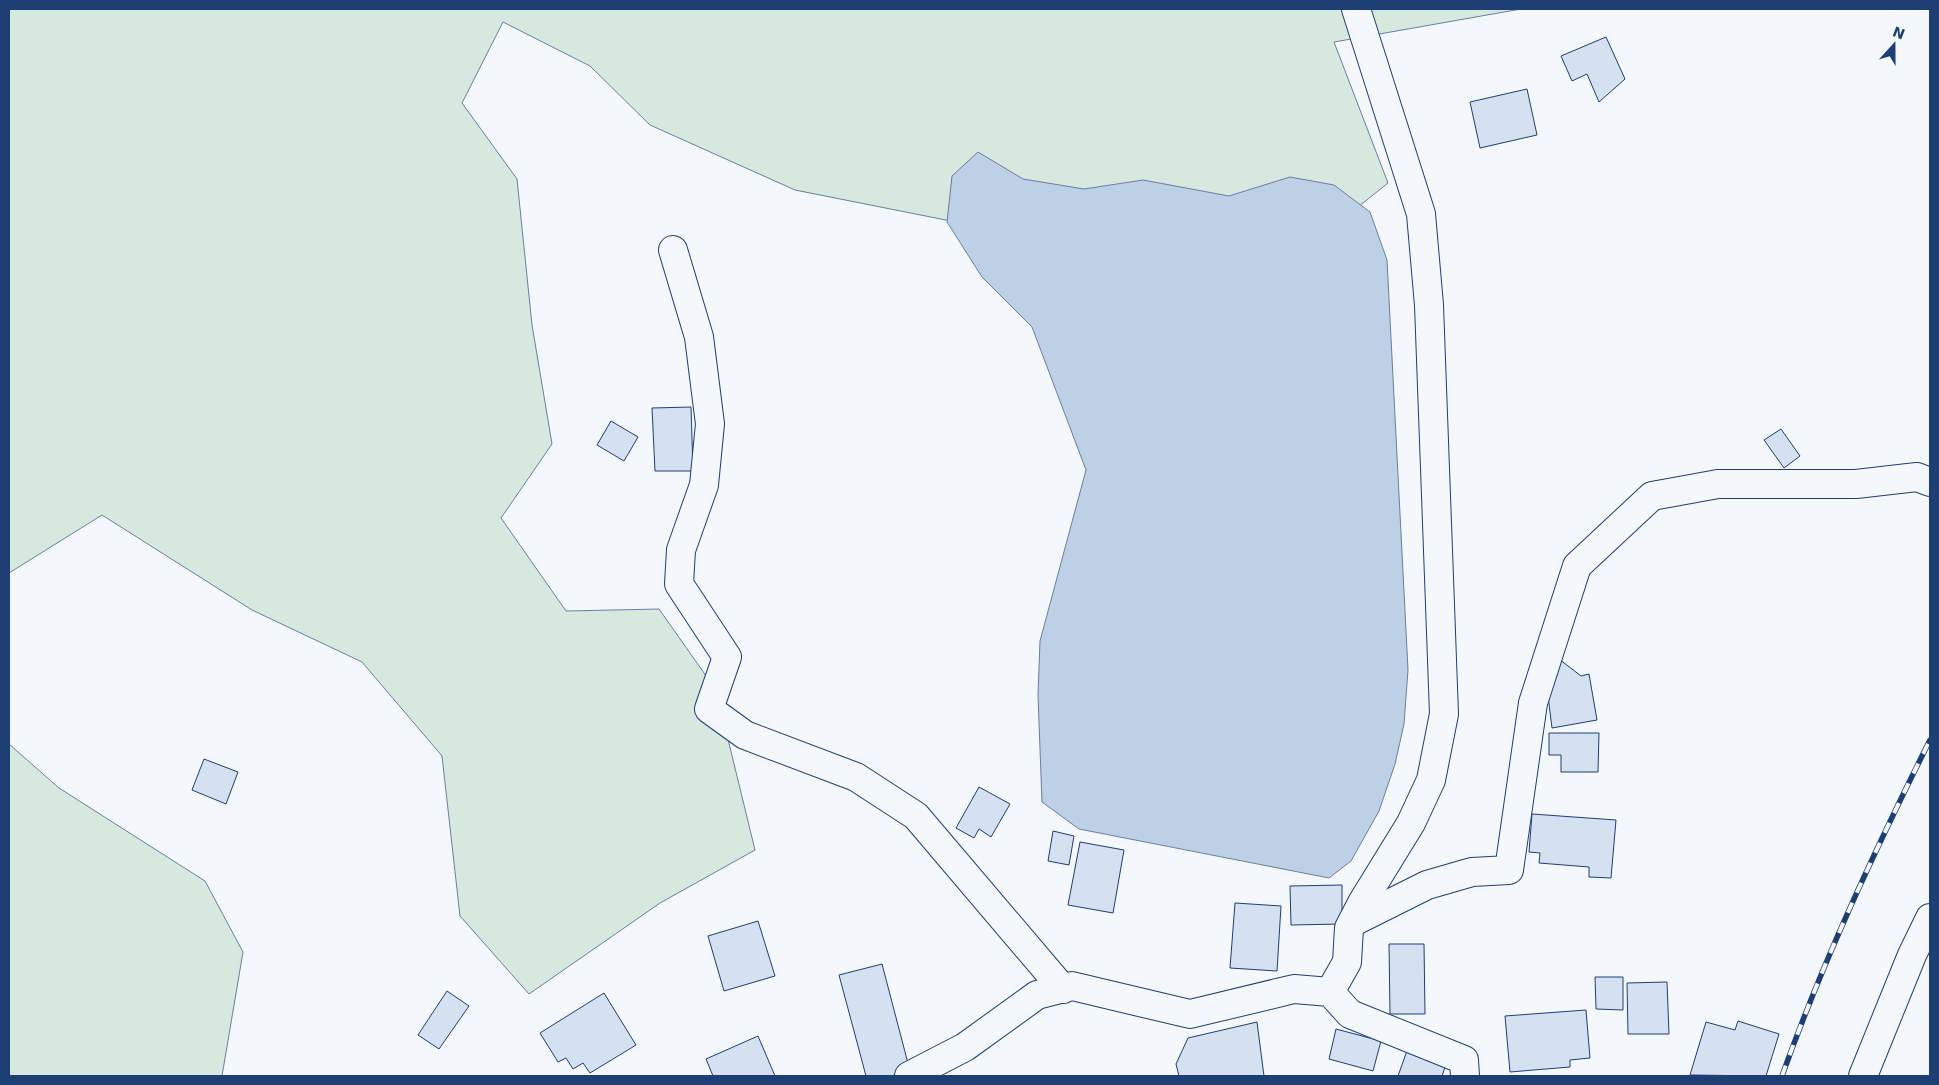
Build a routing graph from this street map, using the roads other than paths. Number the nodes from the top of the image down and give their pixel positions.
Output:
1 (1356, 9) edge
2 (673, 250) dead end
3 (1930, 482) edge
4 (1930, 918) edge
5 (1353, 922) junction
6 (1063, 989) junction
7 (1330, 992) junction
8 (924, 1073) edge
9 (1465, 1076) edge
10 (1863, 1076) edge

1 - 5 street
2 - 6 street
3 - 5 street
4 - 10 street
5 - 7 street
6 - 7 street
6 - 8 street
7 - 9 street

